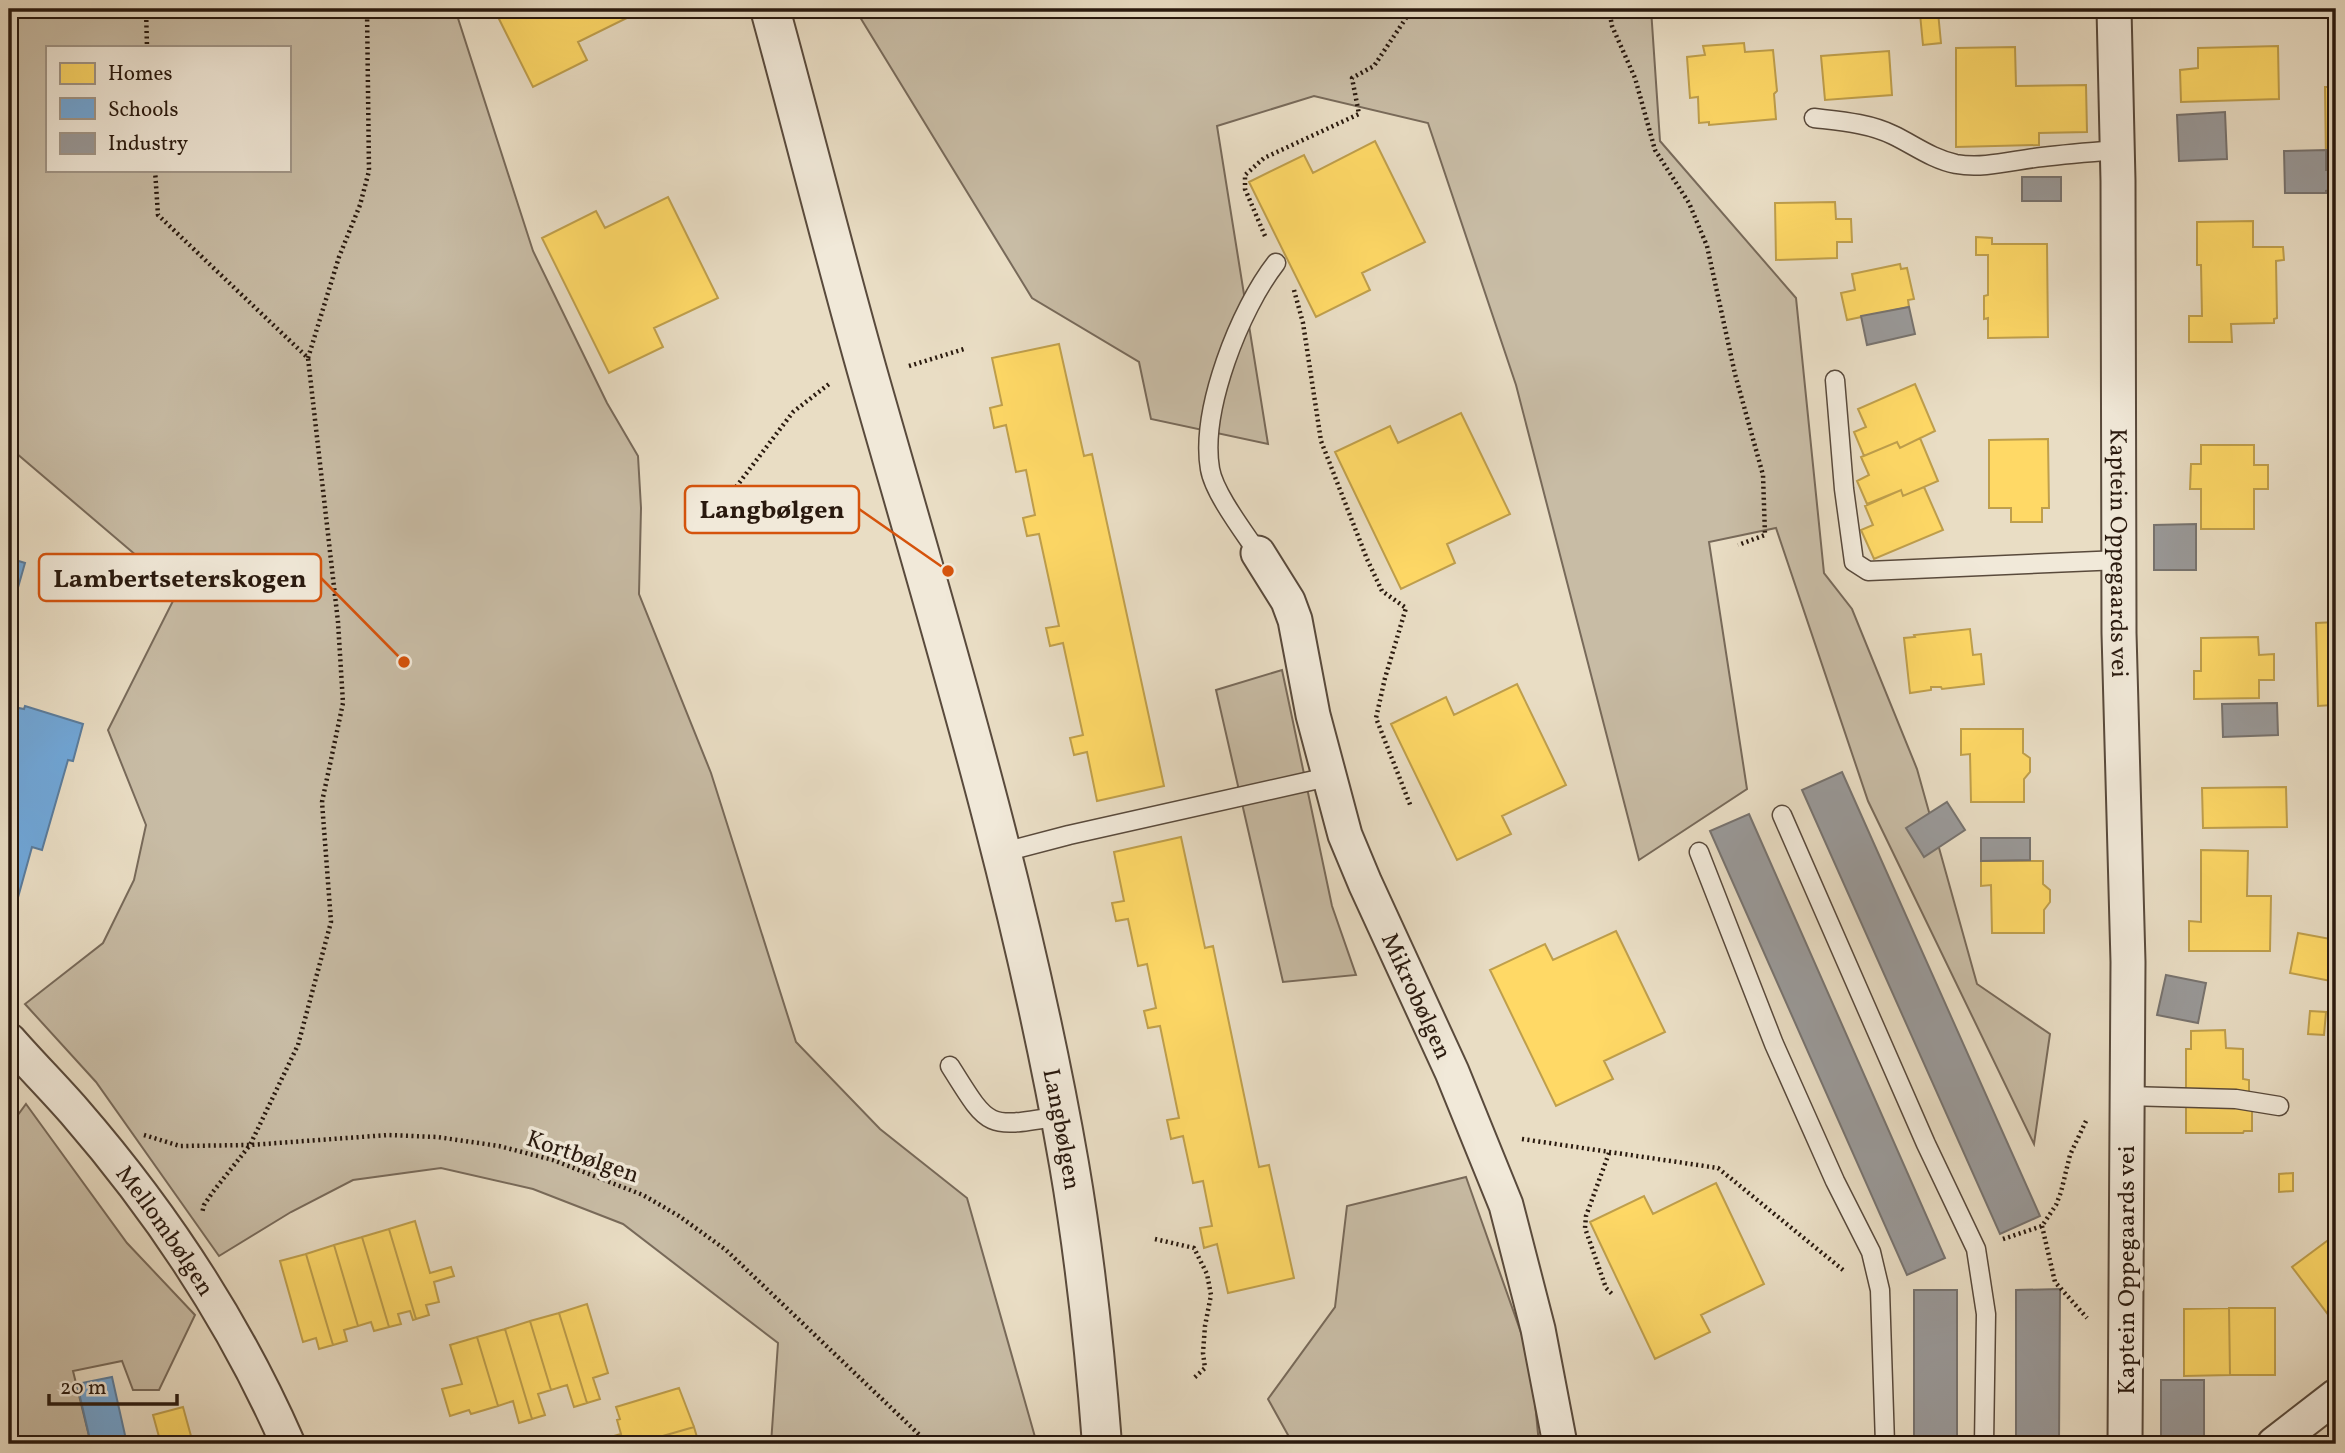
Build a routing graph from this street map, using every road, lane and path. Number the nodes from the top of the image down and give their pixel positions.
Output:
1 (146, 9) edge
2 (367, 9) edge
3 (770, 9) edge
4 (1412, 9) edge
5 (1609, 9) edge
6 (2114, 9) edge
7 (148, 46) edge
8 (1814, 118) dead end
9 (2117, 150) junction
10 (155, 172) edge
11 (1276, 263) junction
12 (964, 349) dead end
13 (308, 358) junction
14 (898, 369) dead end
15 (1835, 380) dead end
16 (833, 382) dead end
17 (736, 487) dead end
18 (1738, 545) dead end
19 (1258, 553) joint
20 (2120, 560) junction
21 (1328, 777) junction
22 (1411, 807) dead end
23 (1782, 814) dead end
24 (1699, 852) dead end
25 (1000, 853) junction
26 (9, 1040) edge
27 (950, 1066) dead end
28 (2126, 1103) junction
29 (2279, 1106) dead end
30 (1060, 1116) junction
31 (135, 1129) dead end
32 (1521, 1139) dead end
33 (250, 1145) junction
34 (1609, 1153) junction
35 (201, 1218) dead end
36 (2042, 1226) junction
37 (1155, 1239) dead end
38 (1976, 1249) junction
39 (1881, 1290) junction
40 (1613, 1295) dead end
41 (2093, 1325) dead end
42 (1194, 1378) dead end
43 (2336, 1396) edge
44 (288, 1444) edge
45 (929, 1444) edge
46 (1102, 1444) edge
47 (1560, 1444) edge
48 (1885, 1444) edge
49 (1984, 1444) edge
50 (2125, 1444) edge
51 (2274, 1444) edge

1 - 7 path
2 - 13 path
3 - 25 street, Langbølgen
4 - 11 path
5 - 18 path
6 - 9 street, Kaptein Oppegaards vei
8 - 9 lane
9 - 20 street, Kaptein Oppegaards vei
10 - 13 path
11 - 19 lane
11 - 22 path
12 - 14 path
13 - 33 path
15 - 20 lane
16 - 17 path
19 - 21 street, Mikrobølgen
20 - 28 street, Kaptein Oppegaards vei
21 - 25 lane
21 - 47 street, Mikrobølgen
23 - 38 lane
24 - 39 lane
25 - 30 street, Langbølgen
26 - 44 street, Mellombølgen
27 - 30 lane
28 - 29 lane
28 - 36 path
28 - 50 street, Kaptein Oppegaards vei
30 - 46 street, Langbølgen
31 - 33 path, Kortbølgen
32 - 34 path
33 - 35 path
33 - 45 path, Kortbølgen
34 - 39 path
34 - 40 path
36 - 38 path
36 - 41 path
37 - 42 path
38 - 49 lane
39 - 48 lane
43 - 51 street

